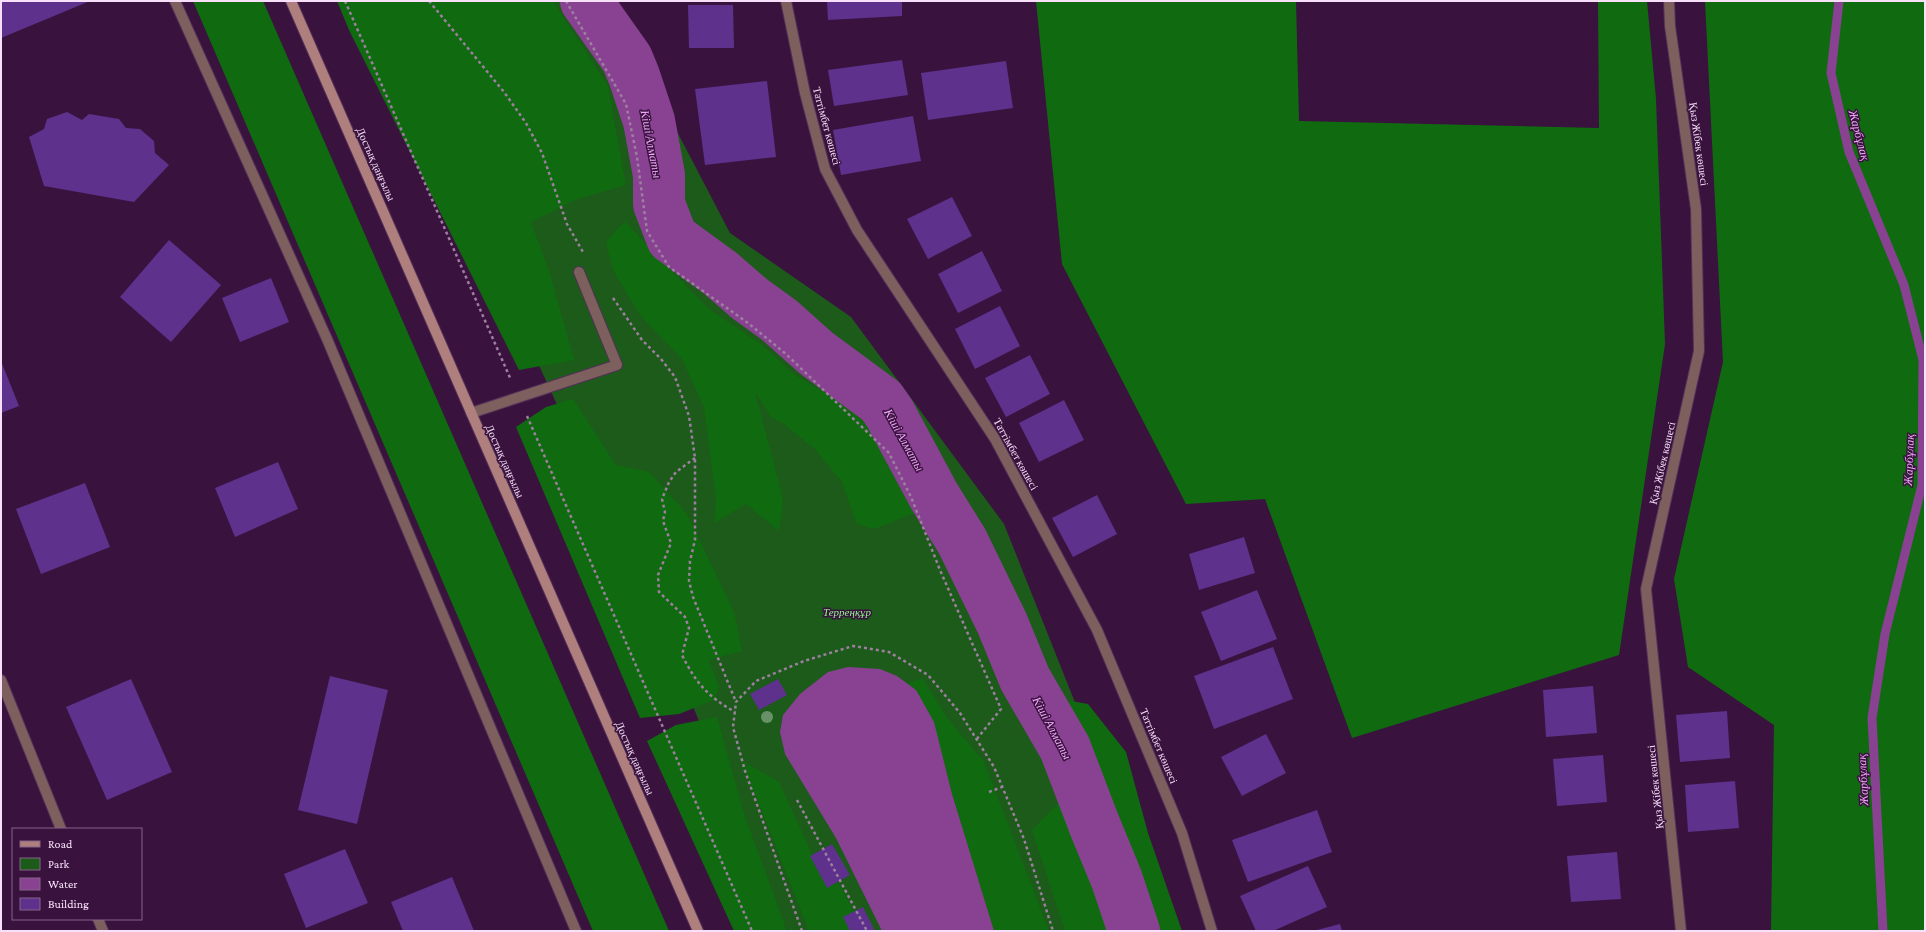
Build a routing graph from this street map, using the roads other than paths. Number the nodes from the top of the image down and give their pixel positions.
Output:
1 (175, 1) edge
2 (291, 1) edge
3 (786, 1) edge
4 (1669, 1) edge
5 (579, 272) dead end
6 (471, 413) junction
7 (1, 680) edge
8 (61, 828) edge
9 (98, 920) edge
10 (103, 931) edge
11 (576, 931) edge
12 (698, 931) edge
13 (1212, 931) edge
14 (1681, 931) edge

1 - 11 street
2 - 6 main road, Достық даңғылы
3 - 13 street, Таттімбет көшесі
4 - 14 street, Қыз Жібек көшесі
5 - 6 street
6 - 12 main road, Достық даңғылы
7 - 8 street
9 - 10 street

